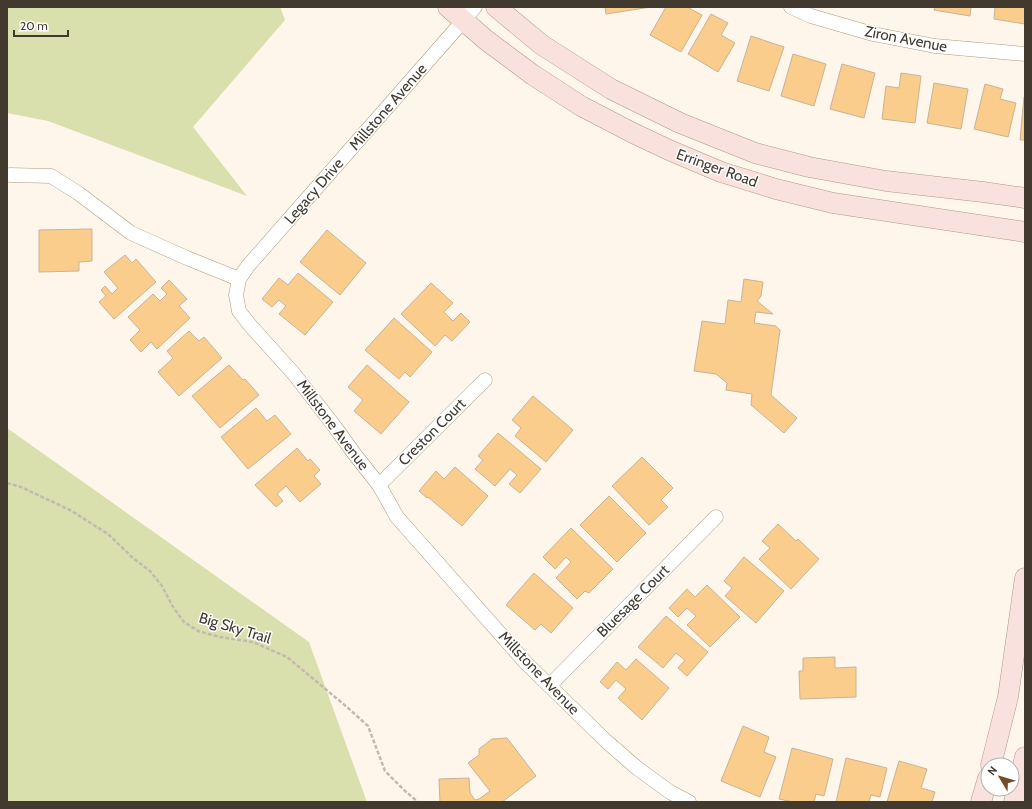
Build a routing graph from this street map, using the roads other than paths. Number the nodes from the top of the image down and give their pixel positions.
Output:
1 (448, 7) edge
2 (496, 7) edge
3 (791, 7) edge
4 (469, 14) edge
5 (1025, 54) edge
6 (8, 175) edge
7 (1025, 198) edge
8 (1025, 232) edge
9 (239, 279) junction
10 (485, 380) dead end
11 (379, 485) junction
12 (716, 517) dead end
13 (1025, 578) edge
14 (550, 685) junction
15 (993, 757) edge
16 (1025, 757) edge
17 (689, 802) edge
18 (1014, 802) edge

1 - 4 main road, Erringer Road
2 - 7 main road, Erringer Road
3 - 5 street, Ziron Avenue
4 - 8 main road, Erringer Road
4 - 9 street, Millstone Avenue
6 - 9 street
9 - 11 street, Millstone Avenue
10 - 11 street, Creston Court
11 - 14 street, Millstone Avenue
12 - 14 street, Bluesage Court
13 - 15 main road
14 - 17 street, Millstone Avenue
16 - 18 main road

